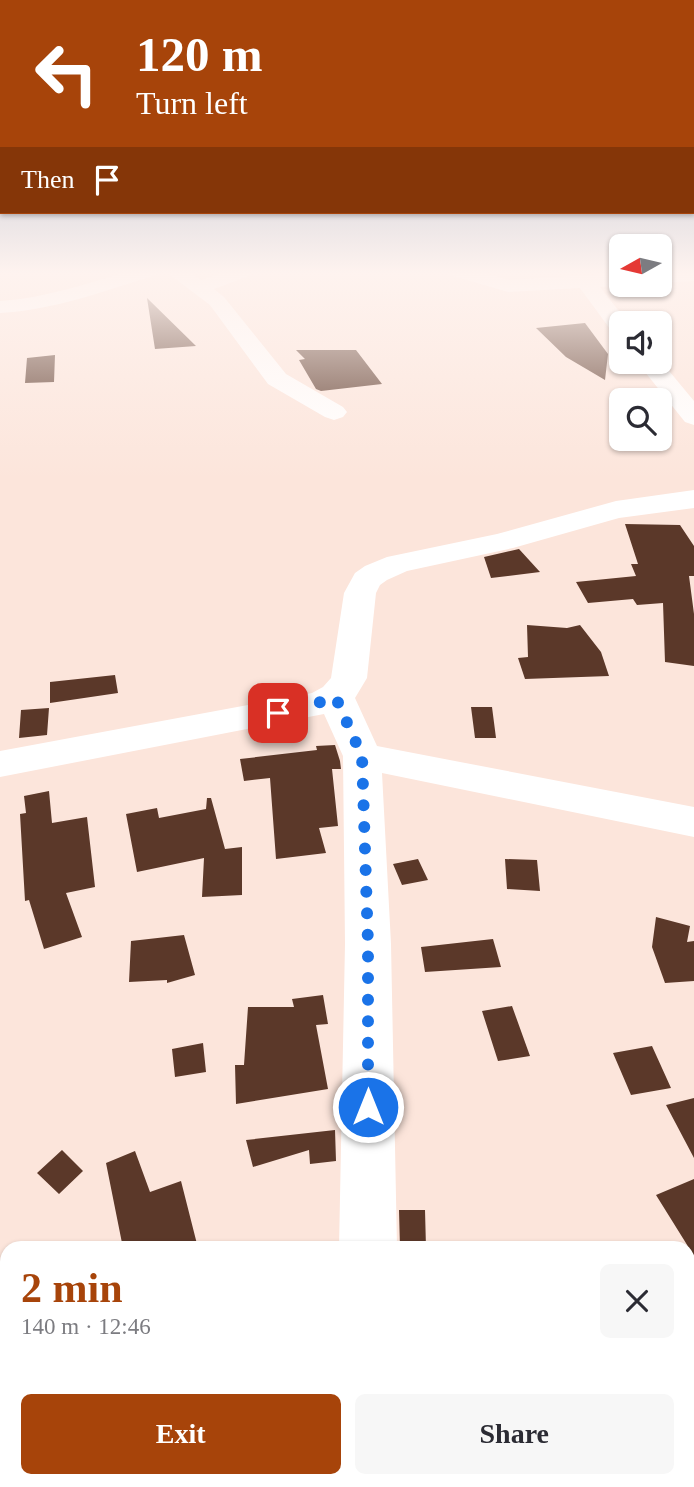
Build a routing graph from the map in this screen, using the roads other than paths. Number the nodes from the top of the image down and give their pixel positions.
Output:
1 (247, 340) edge
2 (659, 374) edge
3 (334, 412) dead end
4 (694, 417) edge
5 (694, 499) edge
6 (336, 698) junction
7 (362, 756) junction
8 (0, 764) edge
9 (694, 821) edge
10 (368, 1241) edge

1 - 3 street
2 - 4 street
5 - 6 street
6 - 7 street
6 - 8 street
7 - 9 street
7 - 10 street

